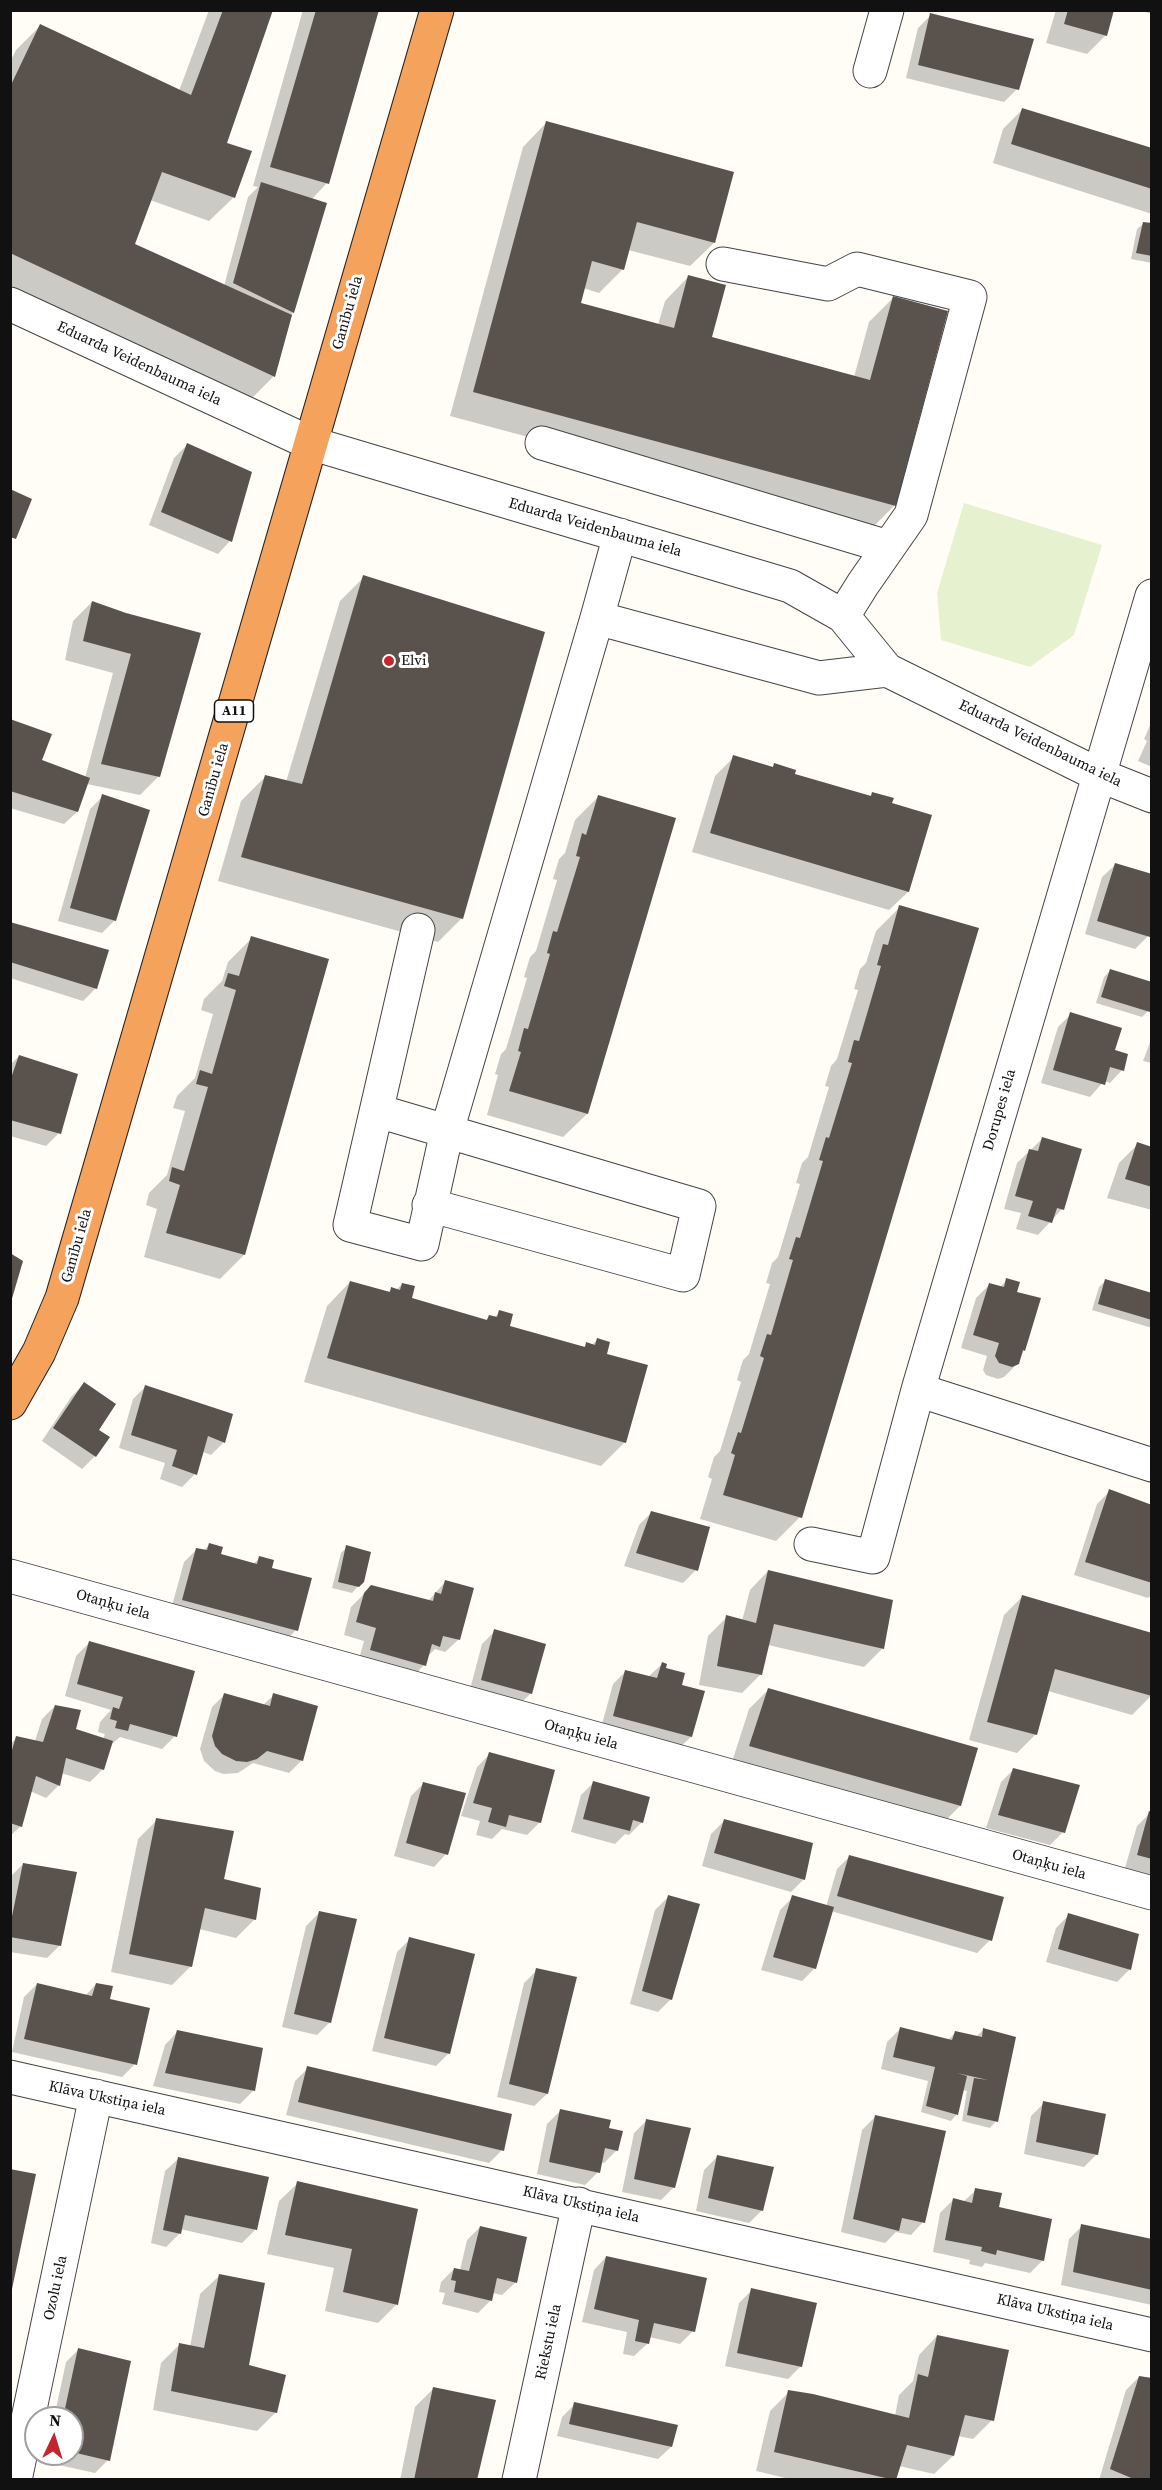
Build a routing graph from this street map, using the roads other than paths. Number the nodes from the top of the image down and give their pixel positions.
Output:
1 (437, 10) edge
2 (887, 10) edge
3 (870, 71) dead end
4 (723, 264) dead end
5 (10, 304) edge
6 (310, 443) junction
7 (542, 443) dead end
8 (620, 535) junction
9 (888, 547) junction
10 (1152, 596) edge
11 (843, 616) junction
12 (597, 618) junction
13 (887, 670) junction
14 (1099, 775) junction
15 (1152, 796) edge
16 (418, 930) dead end
17 (378, 1111) junction
18 (447, 1131) junction
19 (429, 1204) junction
20 (918, 1390) junction
21 (10, 1402) edge
22 (1152, 1465) edge
23 (811, 1544) dead end
24 (10, 1576) edge
25 (1152, 1893) edge
26 (10, 2078) edge
27 (96, 2096) junction
28 (579, 2204) junction
29 (1152, 2335) edge
30 (15, 2480) edge
31 (519, 2480) edge

1 - 6 highway, Ganību iela / A11
2 - 3 street
4 - 9 street
5 - 6 street, Eduarda Veidenbauma iela
6 - 8 street, Eduarda Veidenbauma iela
6 - 21 highway, Ganību iela / A11
7 - 9 street
8 - 11 street, Eduarda Veidenbauma iela
8 - 12 street
9 - 11 street
10 - 14 street, Dorupes iela
11 - 13 street, Eduarda Veidenbauma iela
12 - 13 street
12 - 18 street
13 - 14 street, Eduarda Veidenbauma iela
14 - 15 street, Eduarda Veidenbauma iela
14 - 20 street, Dorupes iela
16 - 17 street
17 - 18 street
17 - 19 street
18 - 19 street
18 - 19 street
20 - 22 street
20 - 23 street, Dorupes iela
24 - 25 street, Otaņķu iela
26 - 27 street, Klāva Ukstiņa iela
27 - 28 street, Klāva Ukstiņa iela
27 - 30 street, Ozolu iela
28 - 29 street, Klāva Ukstiņa iela
28 - 31 street, Riekstu iela

